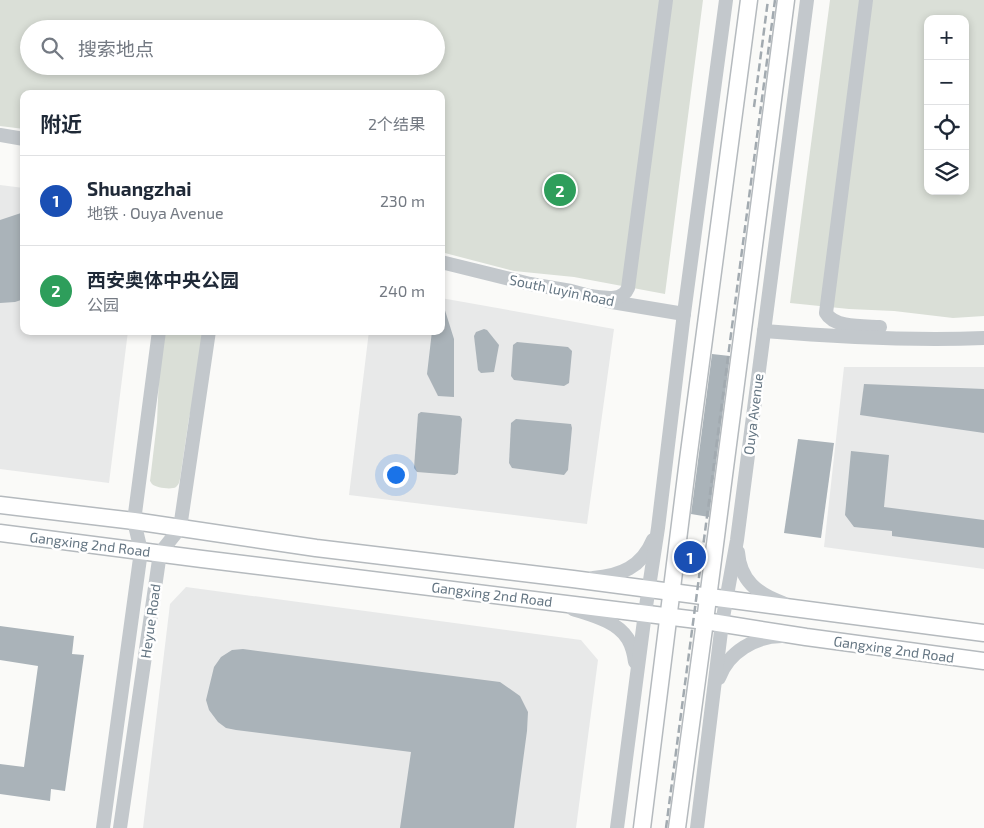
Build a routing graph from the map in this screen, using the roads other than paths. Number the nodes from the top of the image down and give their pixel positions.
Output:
1 (666, 0) edge
2 (726, 0) edge
3 (749, 0) edge
4 (786, 0) edge
5 (806, 0) edge
6 (866, 0) edge
7 (0, 135) edge
8 (20, 138) edge
9 (0, 142) edge
10 (20, 145) edge
11 (445, 263) edge
12 (445, 270) edge
13 (589, 296) junction
14 (684, 318) junction
15 (764, 327) junction
16 (880, 327) junction
17 (984, 330) edge
18 (158, 335) edge
19 (208, 335) edge
20 (984, 338) edge
21 (0, 505) edge
22 (134, 521) junction
23 (180, 528) junction
24 (658, 528) junction
25 (0, 533) edge
26 (737, 540) junction
27 (141, 551) junction
28 (160, 553) junction
29 (528, 574) junction
30 (573, 579) junction
31 (648, 590) junction
32 (671, 592) junction
33 (499, 595) junction
34 (708, 598) junction
35 (726, 600) junction
36 (546, 601) junction
37 (810, 611) junction
38 (645, 613) junction
39 (668, 616) junction
40 (705, 620) junction
41 (888, 621) junction
42 (722, 623) junction
43 (984, 633) edge
44 (806, 637) junction
45 (876, 646) junction
46 (984, 661) edge
47 (636, 684) junction
48 (713, 698) junction
49 (704, 768) junction
50 (678, 823) edge
51 (102, 828) edge
52 (120, 828) edge
53 (618, 828) edge
54 (642, 828) edge
55 (696, 828) edge

1 - 13 street
2 - 14 street
3 - 32 main road
4 - 34 main road, Ouya Avenue
5 - 15 street, Ouya Avenue
6 - 16 street
7 - 8 street
9 - 10 street
11 - 13 street, South luyin Road
12 - 14 street, South luyin Road
13 - 14 street, South luyin Road
14 - 24 street
15 - 16 street
15 - 20 street
15 - 26 street, Ouya Avenue
16 - 17 street
18 - 22 street, Heyue Road
19 - 23 street
21 - 22 main road, Gangxing 2nd Road
22 - 23 main road, Gangxing 2nd Road
22 - 27 street, Heyue Road
23 - 28 street
23 - 29 main road, Gangxing 2nd Road
24 - 30 street
24 - 31 street
25 - 27 main road, Gangxing 2nd Road
26 - 35 street, Ouya Avenue
26 - 37 street
27 - 28 main road, Gangxing 2nd Road
27 - 51 street, Heyue Road
28 - 33 main road, Gangxing 2nd Road
28 - 52 street, Heyue Road
29 - 30 main road, Gangxing 2nd Road
29 - 33 main road
30 - 31 main road, Gangxing 2nd Road
31 - 32 main road, Gangxing 2nd Road
31 - 38 street
32 - 34 main road, Gangxing 2nd Road
32 - 39 main road
33 - 36 main road, Gangxing 2nd Road
34 - 35 main road, Gangxing 2nd Road
34 - 40 main road, Ouya Avenue
35 - 37 main road, Gangxing 2nd Road
35 - 42 street, Ouya Avenue
36 - 38 main road, Gangxing 2nd Road
36 - 47 street
37 - 41 main road, Gangxing 2nd Road
38 - 39 main road, Gangxing 2nd Road
38 - 47 street
39 - 40 main road, Gangxing 2nd Road
39 - 54 main road
40 - 42 main road, Gangxing 2nd Road
40 - 50 main road, Ouya Avenue
41 - 43 main road, Gangxing 2nd Road
41 - 45 main road
42 - 44 main road, Gangxing 2nd Road
42 - 48 street, Ouya Avenue
44 - 45 main road, Gangxing 2nd Road
44 - 48 street
45 - 46 main road, Gangxing 2nd Road
47 - 53 street
48 - 49 street, Ouya Avenue
49 - 50 street
49 - 55 street, Ouya Avenue

